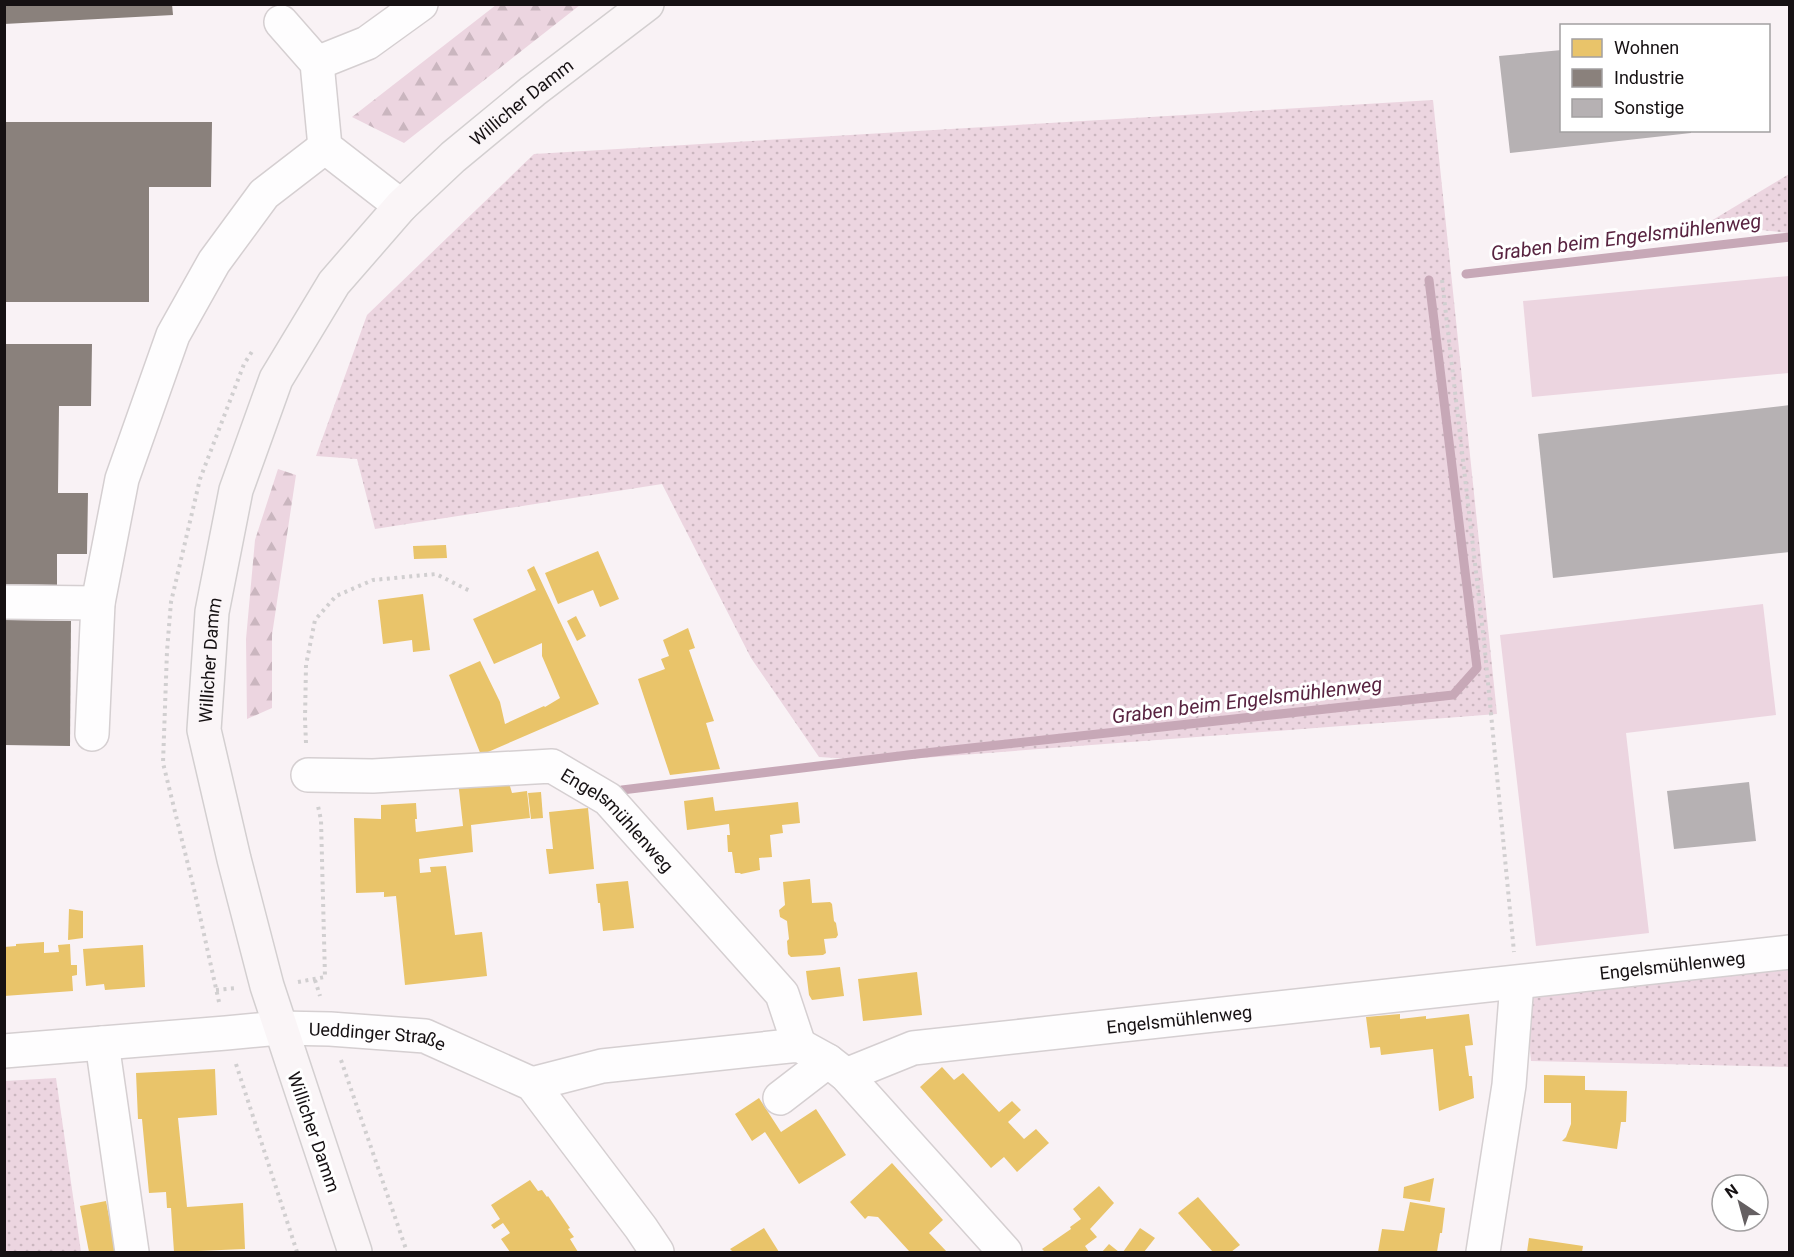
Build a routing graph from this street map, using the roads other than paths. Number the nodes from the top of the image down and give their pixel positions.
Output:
1 (420, 4) edge
2 (647, 4) edge
3 (281, 22) dead end
4 (316, 63) junction
5 (325, 147) junction
6 (401, 206) junction
7 (4, 602) edge
8 (98, 603) junction
9 (92, 735) dead end
10 (309, 775) road end
11 (1790, 952) edge
12 (1517, 982) junction
13 (279, 1028) junction
14 (102, 1043) junction
15 (800, 1045) junction
16 (4, 1051) edge
17 (837, 1068) junction
18 (532, 1084) junction
19 (780, 1098) dead end
20 (132, 1252) edge
21 (355, 1252) edge
22 (657, 1252) edge
23 (1005, 1252) edge
24 (1483, 1252) edge

1 - 4 street
2 - 6 main road, Willicher Damm
3 - 4 street
4 - 5 street
5 - 6 street
5 - 8 street
6 - 13 main road, Willicher Damm
7 - 8 street
8 - 9 street
10 - 15 street, Engelsmühlenweg
11 - 12 street, Engelsmühlenweg
12 - 17 street, Engelsmühlenweg
12 - 24 street
13 - 14 street, Ueddinger Straße
13 - 18 street, Ueddinger Straße
13 - 21 main road, Willicher Damm
14 - 16 street, Ueddinger Straße
14 - 20 street
15 - 17 street
15 - 18 street
17 - 19 street, Engelsmühlenweg
17 - 23 street
18 - 22 street, Ueddinger Straße

